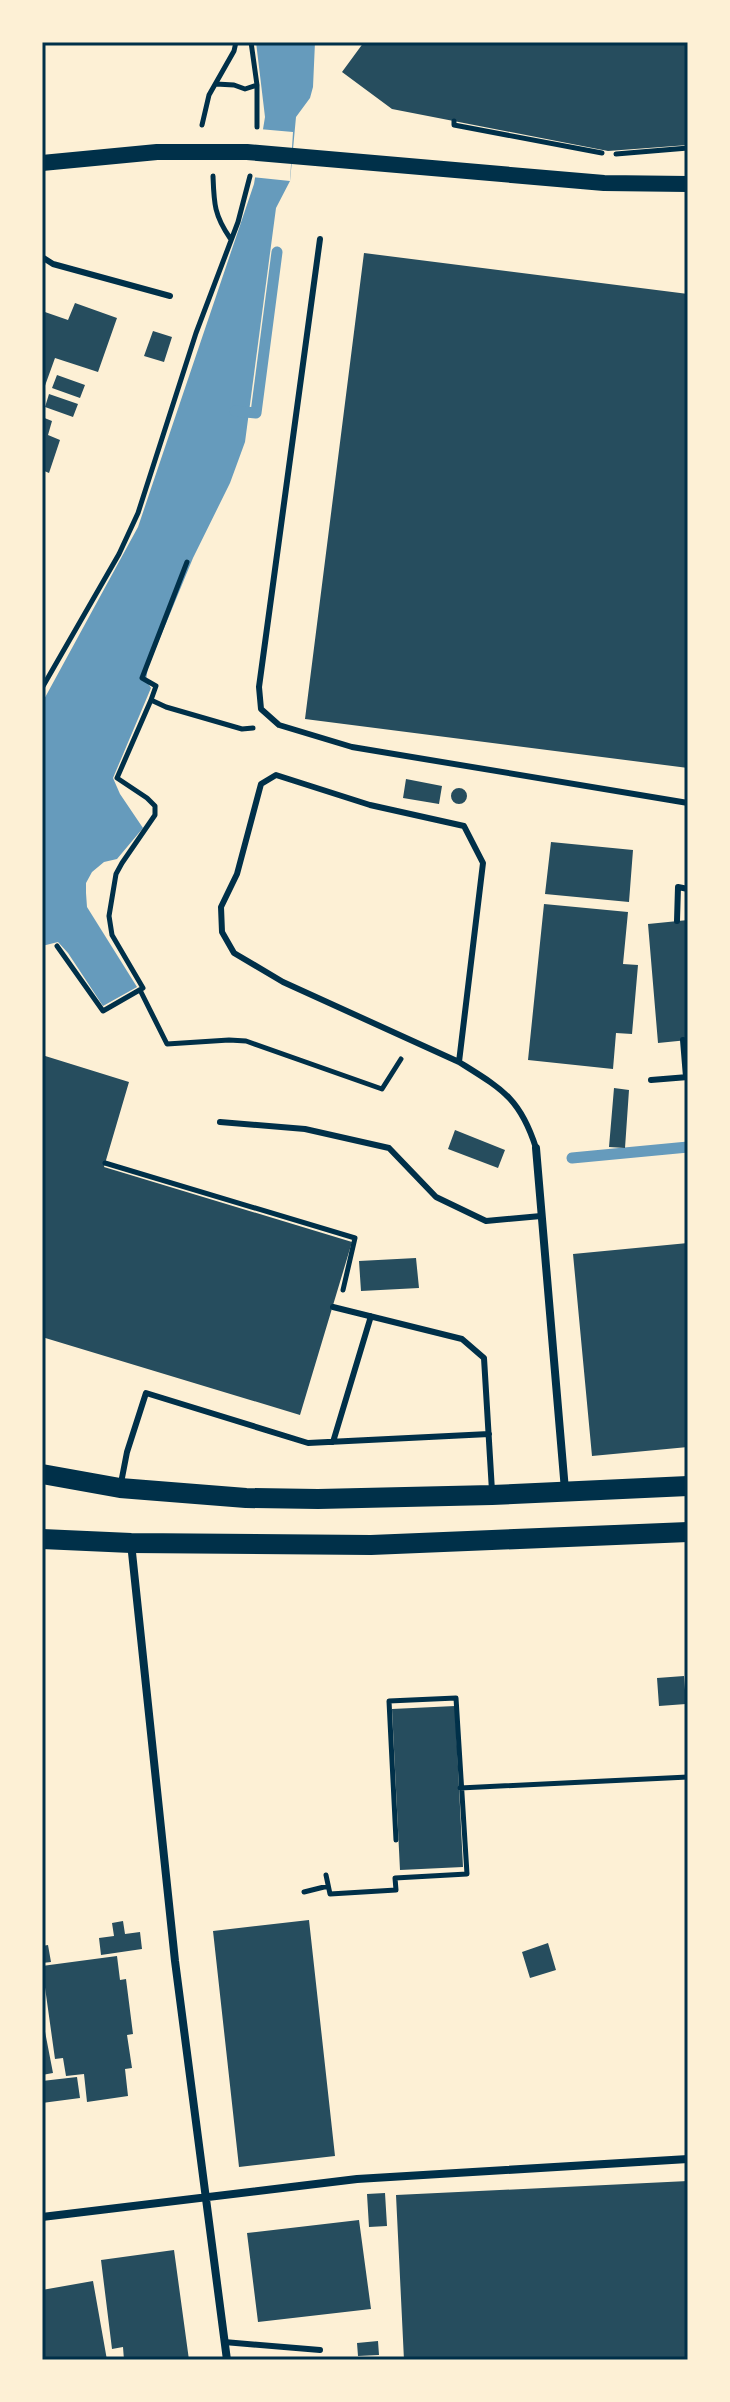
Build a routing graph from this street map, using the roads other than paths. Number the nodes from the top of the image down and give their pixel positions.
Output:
1 (42, 163) edge
2 (688, 184) edge
3 (320, 239) dead end
4 (42, 257) edge
5 (170, 296) dead end
6 (688, 803) edge
7 (688, 889) edge
8 (677, 921) dead end
9 (683, 1040) dead end
10 (459, 1062) junction
11 (687, 1077) edge
12 (651, 1080) dead end
13 (220, 1122) dead end
14 (536, 1148) joint
15 (541, 1216) junction
16 (335, 1307) road end
17 (371, 1316) junction
18 (489, 1434) junction
19 (333, 1442) junction
20 (42, 1474) edge
21 (688, 1486) edge
22 (120, 1488) junction
23 (565, 1493) junction
24 (492, 1495) junction
25 (688, 1532) edge
26 (42, 1539) edge
27 (131, 1543) junction
28 (688, 2159) edge
29 (205, 2197) junction
30 (42, 2217) edge
31 (224, 2342) junction
32 (320, 2350) dead end
33 (227, 2360) edge

1 - 2 main road
3 - 6 lane
4 - 5 lane
7 - 8 lane
9 - 11 lane
10 - 10 lane
10 - 14 lane
11 - 12 lane
13 - 15 lane
14 - 15 street
15 - 23 street
16 - 17 lane
17 - 18 lane
17 - 19 lane
18 - 19 lane
18 - 24 lane
19 - 22 lane
20 - 22 main road
21 - 23 main road
22 - 24 main road
23 - 24 main road
25 - 27 main road
26 - 27 main road
27 - 29 street
28 - 29 street
29 - 30 street
29 - 31 street
31 - 32 lane
31 - 33 street

